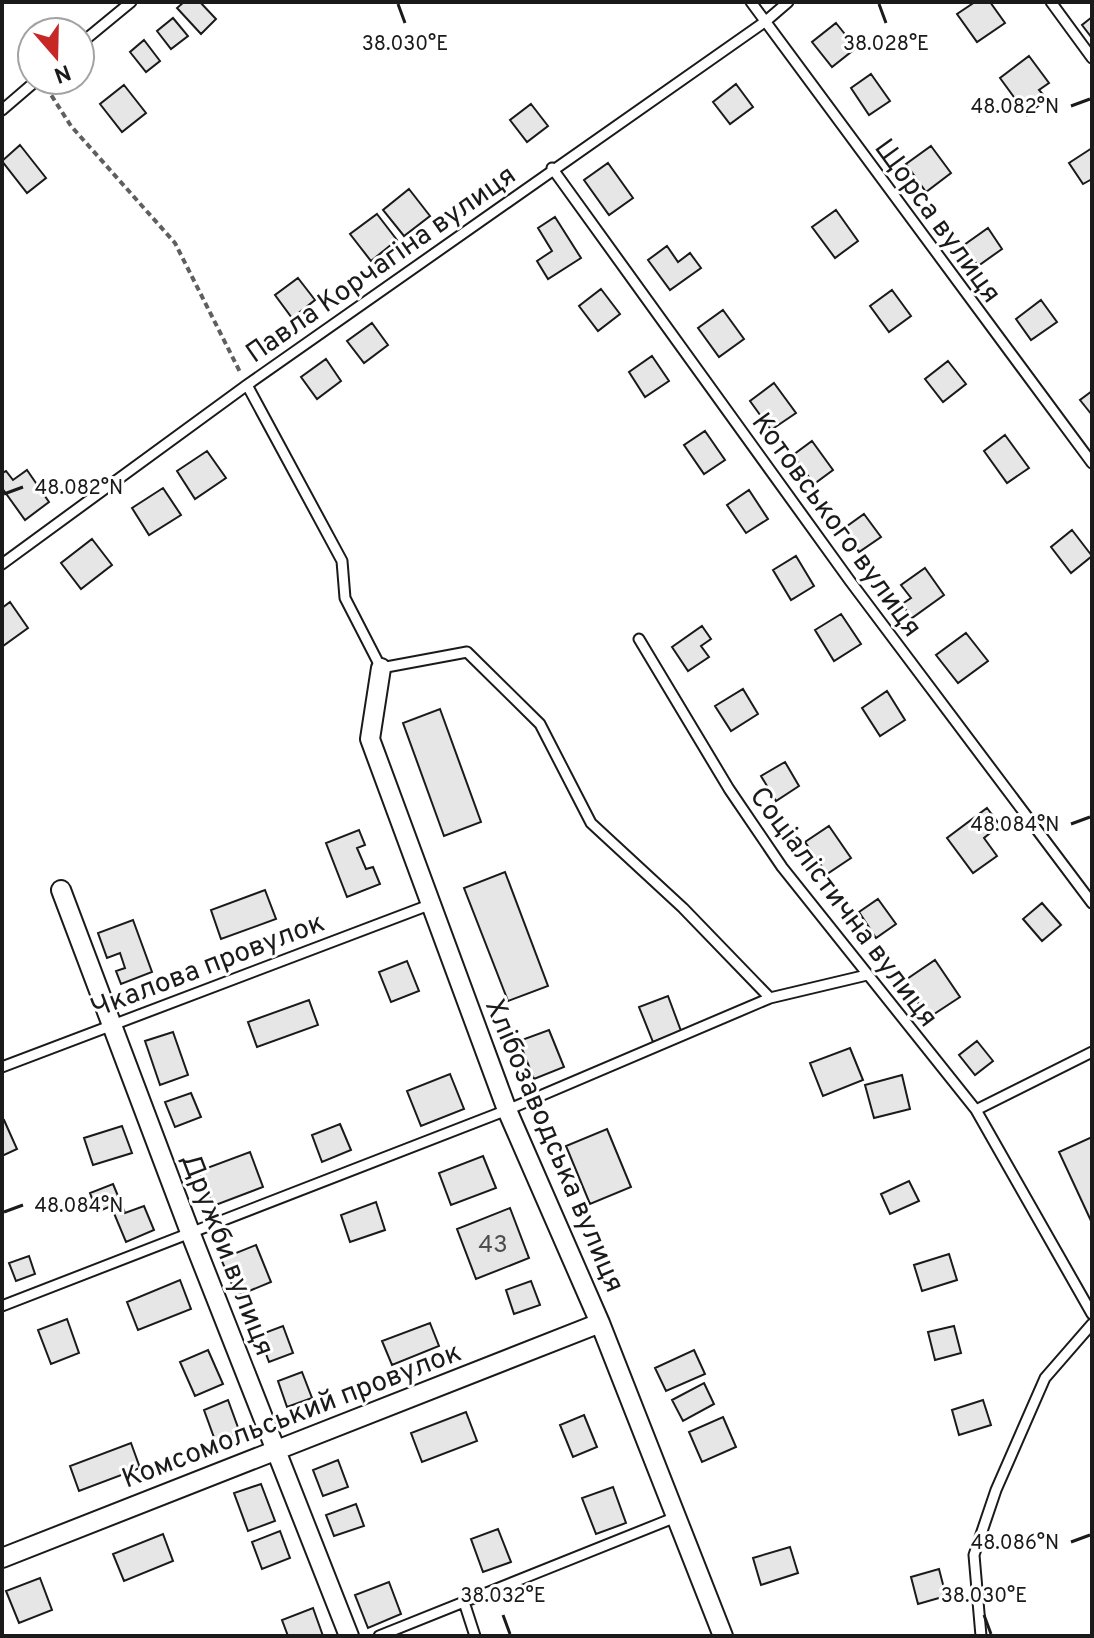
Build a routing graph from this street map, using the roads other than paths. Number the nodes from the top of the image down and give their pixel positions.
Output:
1 (131, 2) edge
2 (751, 2) edge
3 (788, 2) edge
4 (1051, 2) edge
5 (766, 21) junction
6 (96, 31) edge
7 (1092, 58) edge
8 (20, 96) edge
9 (2, 110) edge
10 (552, 168) junction
11 (247, 385) junction
12 (1092, 463) edge
13 (2, 564) edge
14 (639, 639) dead end
15 (381, 668) junction
16 (61, 890) dead end
17 (1092, 903) edge
18 (429, 905) junction
19 (867, 975) junction
20 (770, 998) junction
21 (111, 1024) junction
22 (1092, 1052) edge
23 (2, 1067) edge
24 (507, 1110) junction
25 (976, 1110) junction
26 (190, 1232) junction
27 (2, 1306) edge
28 (1092, 1314) edge
29 (600, 1323) junction
30 (1092, 1324) edge
31 (276, 1450) junction
32 (676, 1517) junction
33 (2, 1558) edge
34 (464, 1602) junction
35 (349, 1636) edge
36 (379, 1636) edge
37 (475, 1636) edge
38 (723, 1636) edge
39 (981, 1636) edge

1 - 6 lane
2 - 5 lane, Щорса вулиця
3 - 5 lane, Павла Корчагіна вулиця
4 - 7 lane
5 - 10 lane, Павла Корчагіна вулиця
5 - 12 lane, Щорса вулиця
8 - 9 lane
10 - 11 lane, Павла Корчагіна вулиця
10 - 17 lane, Котовського вулиця
11 - 13 lane, Павла Корчагіна вулиця
11 - 15 lane
14 - 19 lane, Соціалістична вулиця
15 - 18 street, Хлібозаводська вулиця
15 - 20 lane
16 - 21 street, Дружби вулиця
18 - 21 lane, Чкалова провулок
18 - 24 street, Хлібозаводська вулиця
19 - 20 lane
19 - 25 lane, Соціалістична вулиця
20 - 24 lane
21 - 23 lane, Чкалова провулок
21 - 26 street, Дружби вулиця
22 - 25 lane
24 - 26 lane
24 - 29 street, Хлібозаводська вулиця
25 - 28 lane, Соціалістична вулиця
26 - 27 lane
26 - 31 street, Дружби вулиця
29 - 31 street, Комсомольський провулок
29 - 32 street, Хлібозаводська вулиця
30 - 39 lane
31 - 33 street, Комсомольський провулок
31 - 35 street, Дружби вулиця
32 - 34 lane
32 - 38 street, Хлібозаводська вулиця
34 - 36 lane
34 - 37 lane

